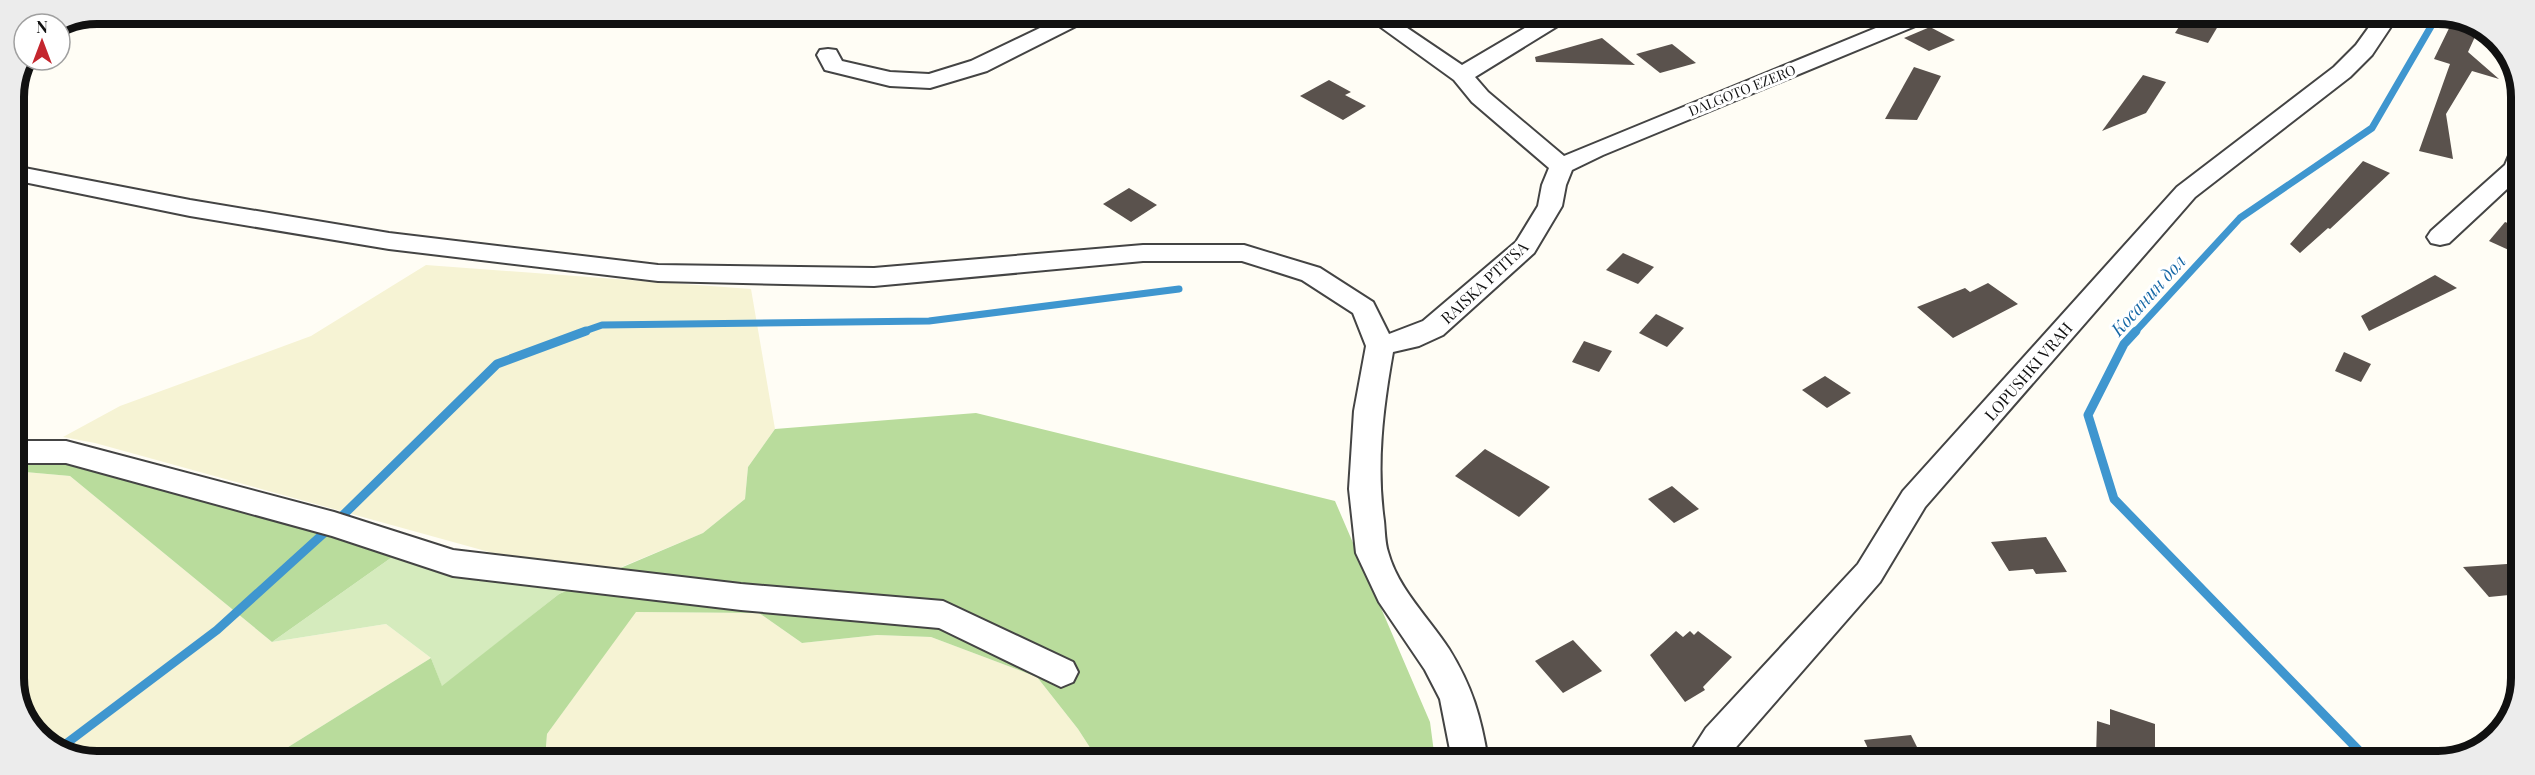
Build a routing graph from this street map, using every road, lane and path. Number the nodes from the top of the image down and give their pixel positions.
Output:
1 (1065, 24) edge
2 (1387, 24) edge
3 (1547, 24) edge
4 (1903, 24) edge
5 (2382, 24) edge
6 (828, 55) dead end
7 (1462, 75) junction
8 (1562, 166) junction
9 (2511, 173) edge
10 (24, 175) edge
11 (2440, 237) dead end
12 (1380, 346) junction
13 (24, 452) edge
14 (1061, 672) dead end
15 (1468, 751) edge
16 (1710, 751) edge

1 - 6 street
2 - 7 street
3 - 7 street
4 - 8 street, DALGOTO EZERO
5 - 16 street, LOPUSHKI VRAH
7 - 8 street
8 - 12 street, RAISKA PTITSA
9 - 11 street
10 - 12 street
12 - 15 street
13 - 14 street

